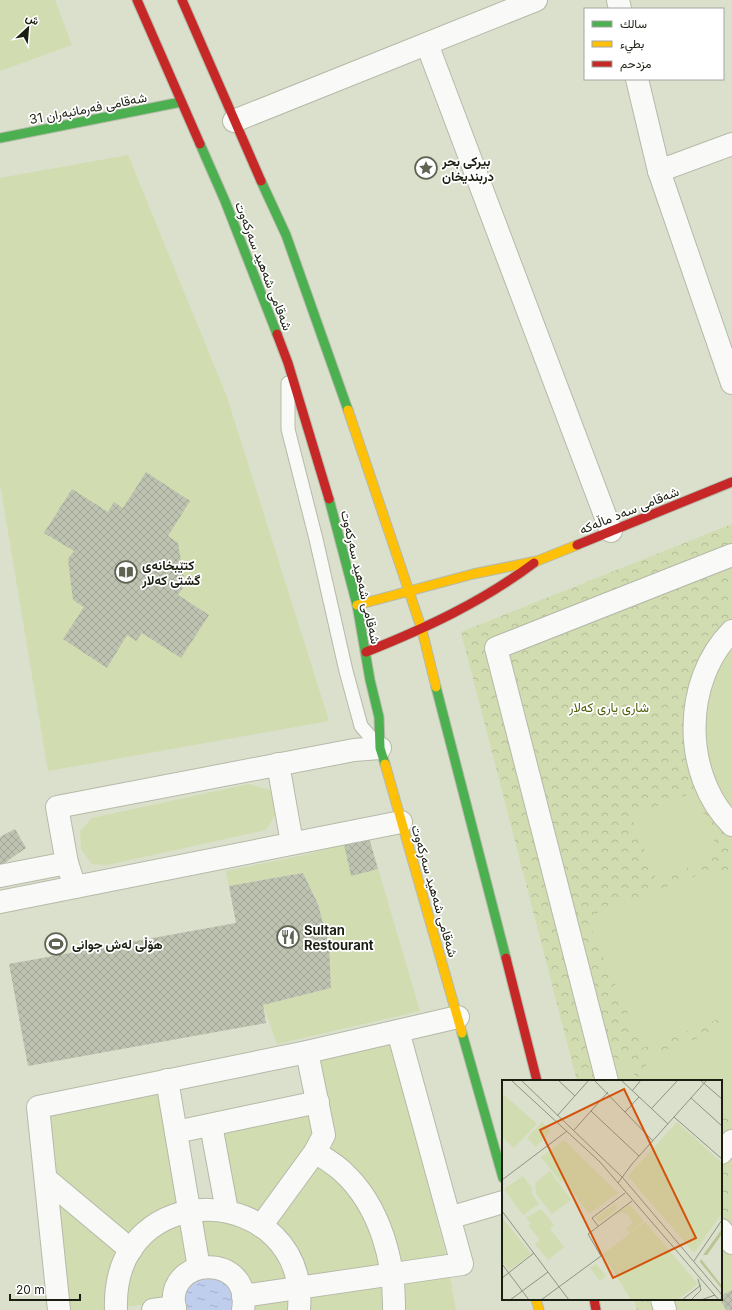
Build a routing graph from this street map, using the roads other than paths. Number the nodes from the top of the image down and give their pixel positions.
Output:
1 (137, 0) edge
2 (182, 0) edge
3 (536, 0) edge
4 (427, 44) junction
5 (637, 80) edge
6 (181, 102) junction
7 (234, 121) junction
8 (0, 138) edge
9 (732, 144) edge
10 (659, 171) junction
11 (288, 363) junction
12 (732, 383) edge
13 (732, 482) edge
14 (611, 531) junction
15 (732, 555) edge
16 (537, 561) junction
17 (408, 590) junction
18 (357, 605) junction
19 (422, 630) junction
20 (732, 631) edge
21 (366, 652) junction
22 (380, 748) junction
23 (278, 764) junction
24 (401, 822) junction
25 (732, 825) edge
26 (292, 843) junction
27 (67, 863) junction
28 (0, 876) edge
29 (75, 886) junction
30 (0, 902) edge
31 (458, 1017) junction
32 (398, 1031) junction
33 (307, 1052) junction
34 (167, 1080) junction
35 (537, 1080) edge
36 (607, 1080) edge
37 (318, 1102) junction
38 (211, 1125) junction
39 (176, 1132) junction
40 (732, 1142) edge
41 (316, 1152) junction
42 (722, 1152) edge
43 (502, 1174) edge
44 (46, 1179) junction
45 (502, 1202) edge
46 (190, 1211) junction
47 (227, 1211) junction
48 (459, 1215) dead end
49 (262, 1226) junction
50 (722, 1231) edge
51 (732, 1242) edge
52 (131, 1250) junction
53 (199, 1268) junction
54 (393, 1274) junction
55 (298, 1288) junction
56 (536, 1300) edge
57 (594, 1300) edge
58 (662, 1300) edge
59 (243, 1303) edge
60 (175, 1308) edge
61 (59, 1310) edge
62 (116, 1310) edge
63 (153, 1310) edge
64 (299, 1310) edge
65 (394, 1310) edge
66 (539, 1310) edge
67 (596, 1310) edge
68 (665, 1310) edge

1 - 6 main road, شەقامی شەهید سەرکەوت
2 - 7 main road
3 - 4 street
4 - 7 street
4 - 14 street
5 - 10 street
6 - 8 main road, شەقامی فەرمانبەران 31
6 - 11 main road, شەقامی شەهید سەرکەوت
7 - 17 main road
9 - 10 street
10 - 12 street
11 - 18 main road, شەقامی شەهید سەرکەوت
11 - 22 lane
13 - 14 main road, شەقامی سەد ماڵەکە
14 - 16 main road, شەقامی سەد ماڵەکە
15 - 36 street
16 - 17 main road
16 - 19 main road
17 - 18 main road
17 - 19 main road
18 - 21 main road, شەقامی شەهید سەرکەوت
19 - 21 main road
19 - 35 main road
20 - 25 street
21 - 22 main road, شەقامی شەهید سەرکەوت
22 - 23 street
22 - 24 main road, شەقامی شەهید سەرکەوت
23 - 26 street
23 - 27 street
24 - 26 street
24 - 31 main road, شەقامی شەهید سەرکەوت
26 - 29 street
27 - 28 street
27 - 29 street
29 - 30 street
31 - 32 street
31 - 43 main road, شەقامی شەهید سەرکەوت
32 - 33 street
32 - 54 street
33 - 34 street
33 - 37 street
34 - 39 street
34 - 44 street
37 - 38 street
37 - 41 street
38 - 39 street
38 - 47 street
39 - 46 street
40 - 42 street
41 - 49 street
41 - 54 street
44 - 52 street
44 - 61 street
45 - 48 street
46 - 47 street
46 - 52 street
46 - 53 street
47 - 49 street
49 - 55 street
50 - 51 street
52 - 62 street
53 - 59 street
53 - 60 street
54 - 55 street
54 - 65 street
55 - 59 street
55 - 64 street
56 - 66 main road
57 - 67 main road
58 - 68 street
60 - 63 street

